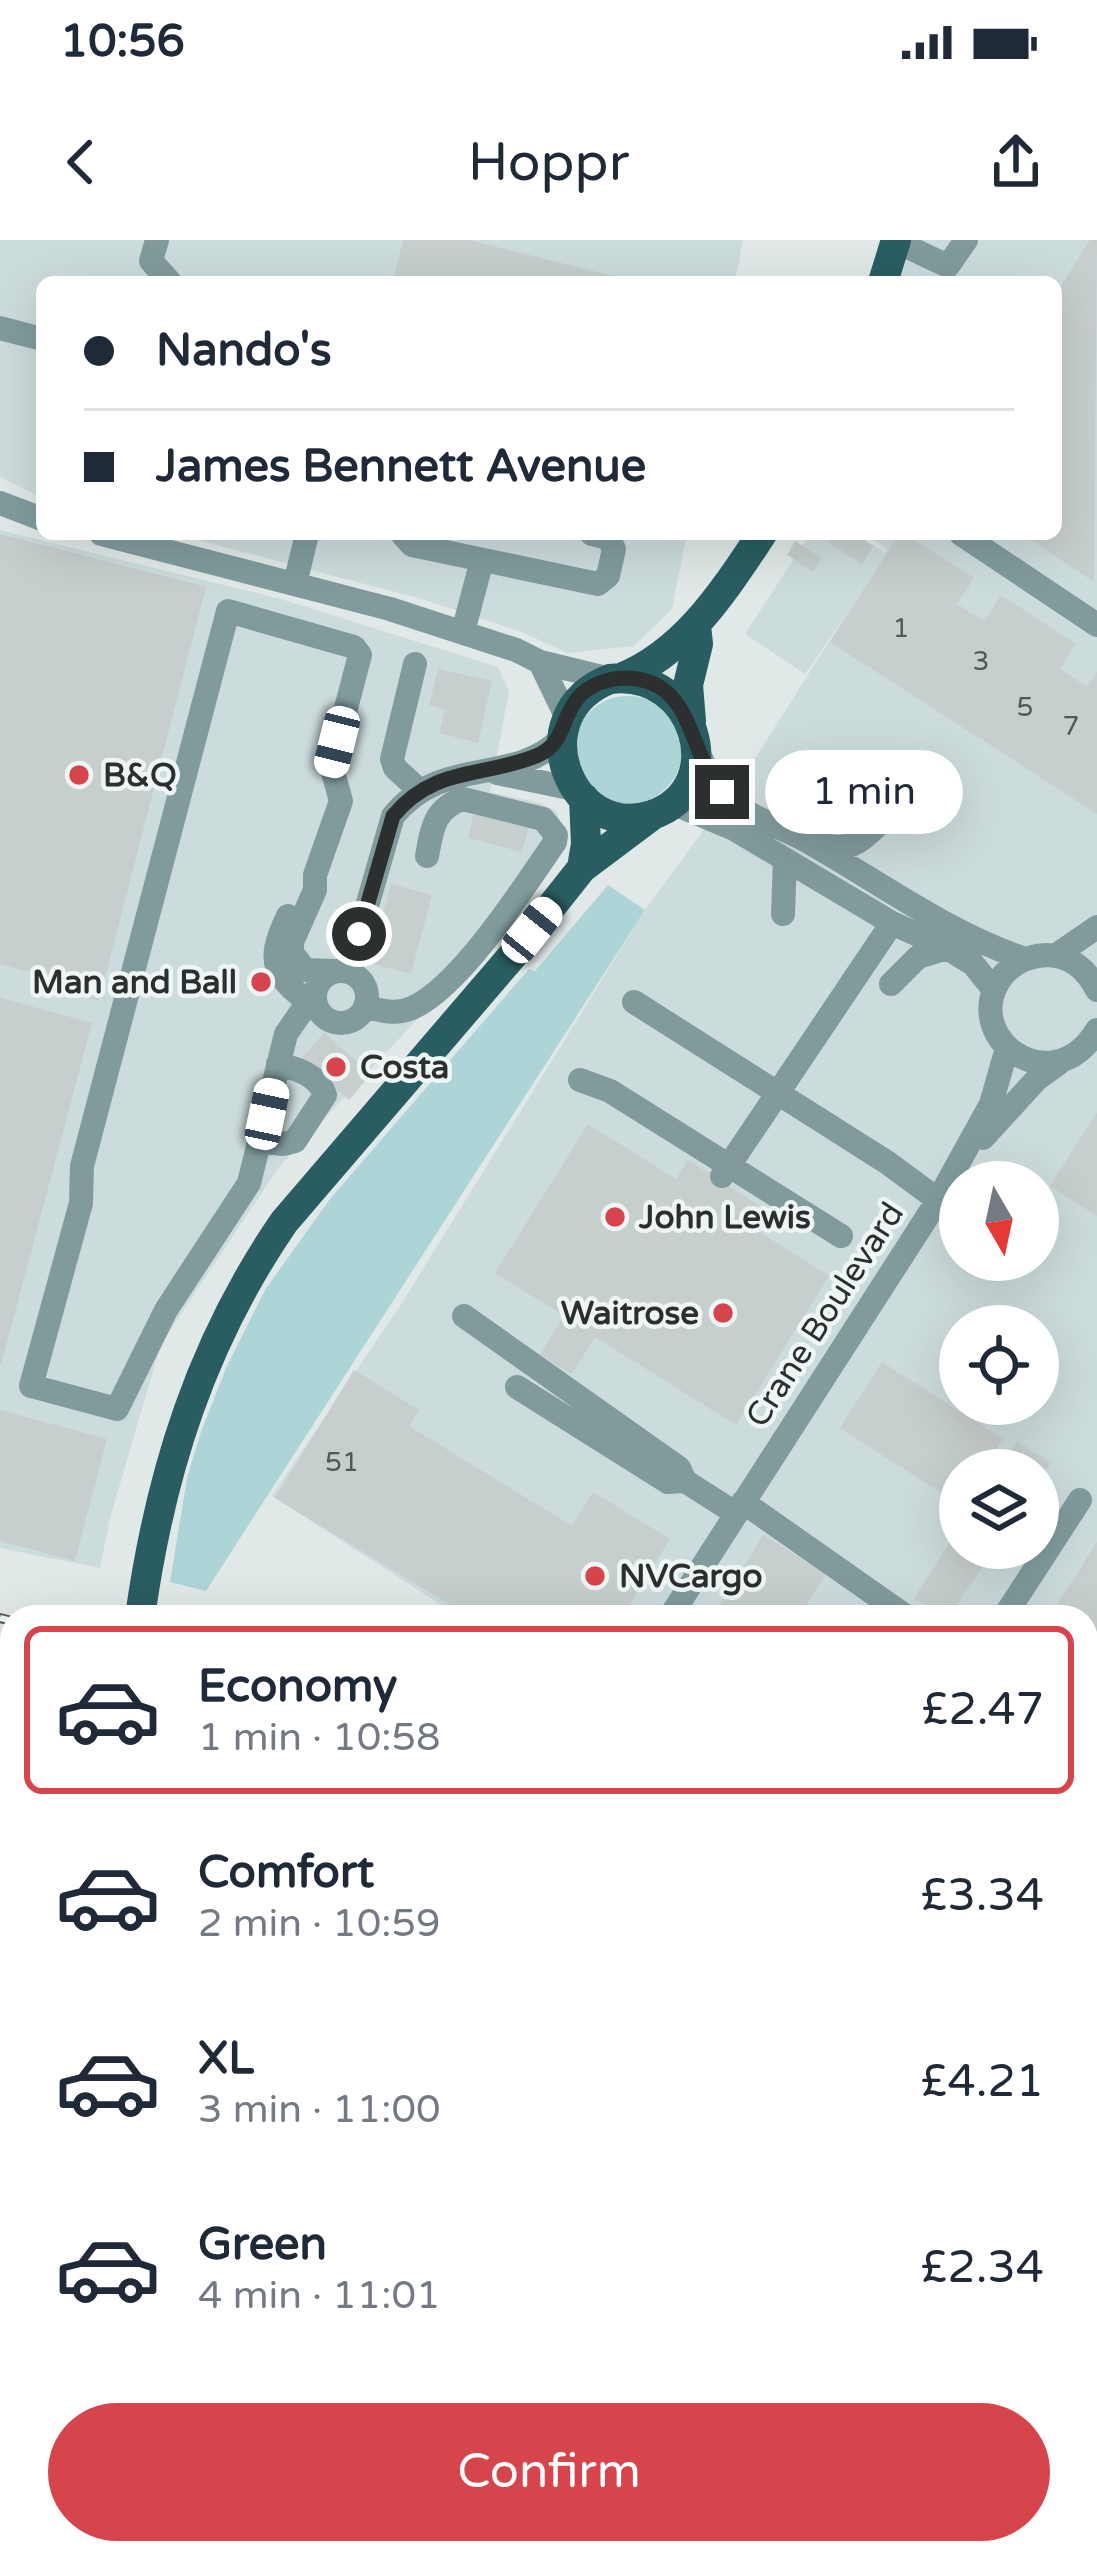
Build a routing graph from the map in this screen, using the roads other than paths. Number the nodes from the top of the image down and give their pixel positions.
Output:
1 (157, 240) edge
2 (896, 240) edge
3 (966, 240) edge
4 (165, 276) edge
5 (885, 276) edge
6 (0, 328) edge
7 (36, 337) edge
8 (0, 503) edge
9 (36, 517) edge
10 (124, 540) edge
11 (306, 540) edge
12 (407, 540) edge
13 (609, 540) edge
14 (758, 540) edge
15 (970, 540) edge
16 (482, 560) junction
17 (295, 584) junction
18 (1097, 625) edge
19 (696, 626) junction
20 (463, 632) junction
21 (540, 662) junction
22 (416, 664) dead end
23 (615, 679) junction
24 (564, 728) junction
25 (694, 735) junction
26 (483, 771) junction
27 (419, 790) junction
28 (579, 794) junction
29 (663, 809) junction
30 (809, 842) junction
31 (427, 856) dead end
32 (785, 860) junction
33 (582, 868) junction
34 (315, 875) junction
35 (870, 880) junction
36 (783, 914) dead end
37 (892, 923) junction
38 (1097, 927) edge
39 (947, 948) junction
40 (1055, 956) junction
41 (1025, 959) junction
42 (342, 972) junction
43 (891, 984) dead end
44 (994, 990) junction
45 (1097, 990) edge
46 (634, 1002) dead end
47 (317, 1005) junction
48 (365, 1006) junction
49 (1095, 1037) edge
50 (1006, 1048) junction
51 (280, 1059) junction
52 (1059, 1063) junction
53 (580, 1080) dead end
54 (778, 1094) junction
55 (262, 1141) junction
56 (962, 1161) edge
57 (962, 1161) edge
58 (725, 1170) junction
59 (938, 1200) joint
60 (841, 1236) dead end
61 (464, 1316) dead end
62 (517, 1387) dead end
63 (685, 1481) junction
64 (1080, 1499) dead end
65 (739, 1508) junction
66 (142, 1605) edge
67 (678, 1605) edge
68 (869, 1605) edge
69 (1012, 1605) edge

1 - 4 street
2 - 3 street
2 - 5 main road
6 - 7 street
8 - 9 street
10 - 17 street
11 - 17 street
12 - 16 street
13 - 16 street
14 - 19 main road
15 - 18 street
16 - 20 street
17 - 20 street
19 - 23 main road
19 - 25 main road
20 - 21 street
21 - 23 street
21 - 24 street
22 - 27 street
23 - 24 main road
23 - 25 main road
24 - 26 street
24 - 28 main road
25 - 29 main road
25 - 30 street
26 - 27 street
26 - 28 street
27 - 42 street
28 - 29 main road
28 - 33 main road
29 - 32 street
29 - 33 main road
30 - 35 street
30 - 35 street
31 - 48 street
32 - 36 street
32 - 37 street
33 - 66 main road
34 - 42 street
34 - 47 street
34 - 55 street
35 - 41 street
37 - 39 street
37 - 54 street
38 - 40 street
39 - 43 street
39 - 44 street
40 - 41 street
40 - 45 street
41 - 44 street
42 - 47 street
42 - 48 street
44 - 50 street
46 - 54 street
47 - 48 street
47 - 51 street
49 - 52 street, Crane Boulevard
50 - 52 street
50 - 56 street, Crane Boulevard
51 - 55 street
51 - 55 street
52 - 57 street, Crane Boulevard
53 - 58 street
54 - 58 street
54 - 59 street
58 - 60 street
59 - 65 street, Crane Boulevard
61 - 63 street
62 - 63 street
63 - 65 street
64 - 69 street
65 - 67 street, Crane Boulevard
65 - 68 street

